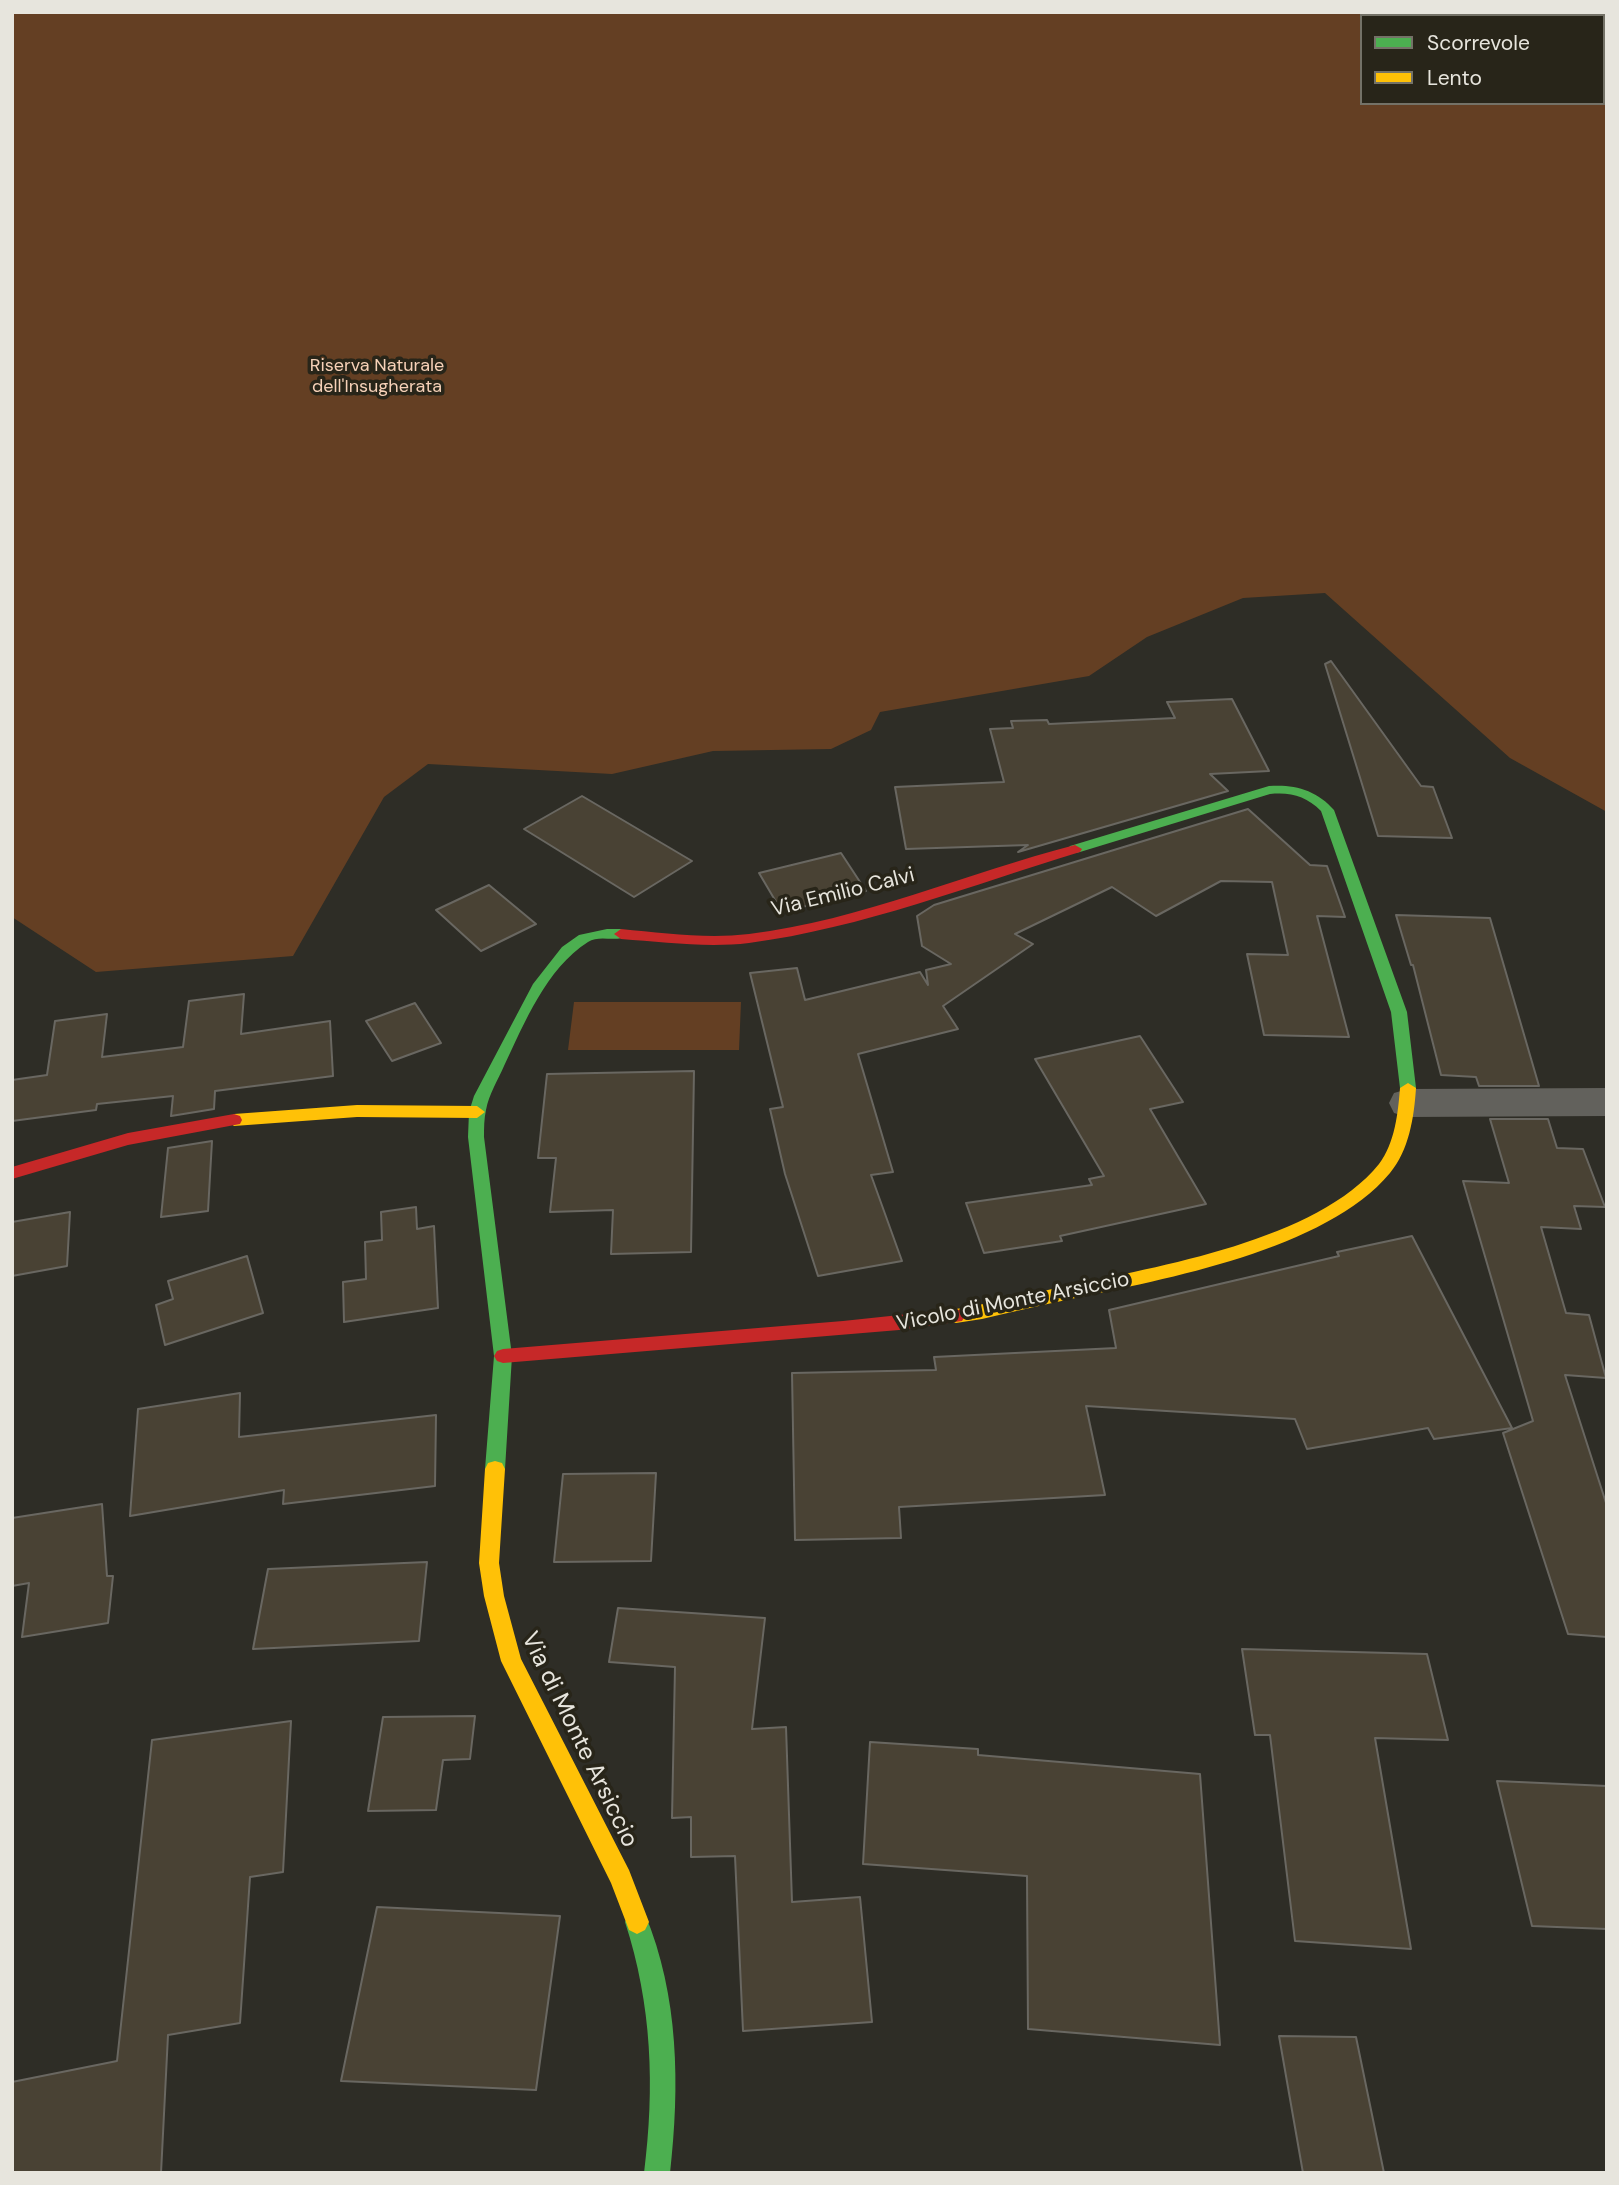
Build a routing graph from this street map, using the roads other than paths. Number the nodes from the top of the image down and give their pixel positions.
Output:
1 (1304, 792) joint
2 (1607, 1102) edge
3 (1408, 1103) junction
4 (477, 1112) junction
5 (12, 1173) edge
6 (503, 1356) junction
7 (657, 2173) edge

1 - 3 street, Vicolo di Monte Arsiccio
1 - 4 street, Via Emilio Calvi
2 - 3 street
3 - 6 street, Vicolo di Monte Arsiccio
4 - 5 street
4 - 6 street, Via di Monte Arsiccio
6 - 7 street, Via di Monte Arsiccio

